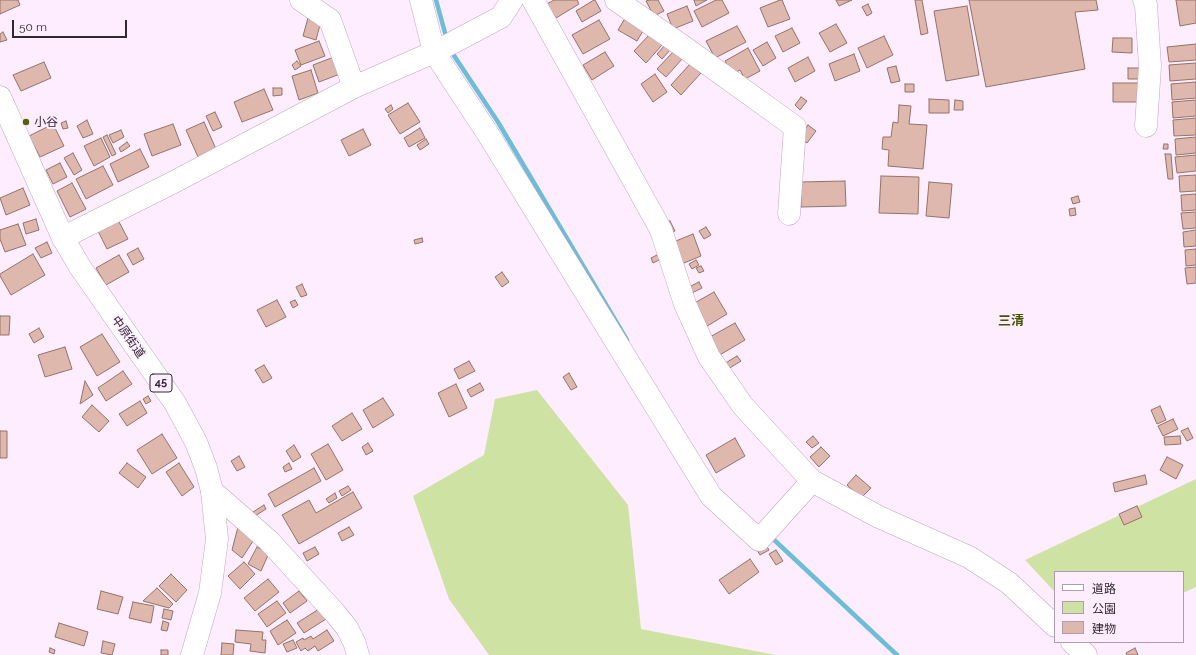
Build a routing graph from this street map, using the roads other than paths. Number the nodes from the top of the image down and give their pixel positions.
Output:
1 (301, 0) edge
2 (421, 0) edge
3 (533, 0) edge
4 (616, 0) edge
5 (1144, 0) edge
6 (506, 9) edge
7 (444, 47) junction
8 (354, 87) junction
9 (0, 97) edge
10 (1146, 126) dead end
11 (789, 214) dead end
12 (63, 238) junction
13 (812, 481) junction
14 (212, 491) junction
15 (1054, 625) edge
16 (1073, 643) edge
17 (192, 655) edge
18 (358, 655) edge
19 (1086, 655) edge

1 - 8 street
2 - 7 street
3 - 6 street
3 - 13 street
4 - 11 street
5 - 10 street
6 - 7 street
7 - 8 street
7 - 13 street
8 - 12 street
9 - 12 street, 中原街道 / 45
12 - 14 street, 中原街道 / 45
13 - 15 street
14 - 17 street, 中原街道 / 45
14 - 18 street
16 - 19 street

